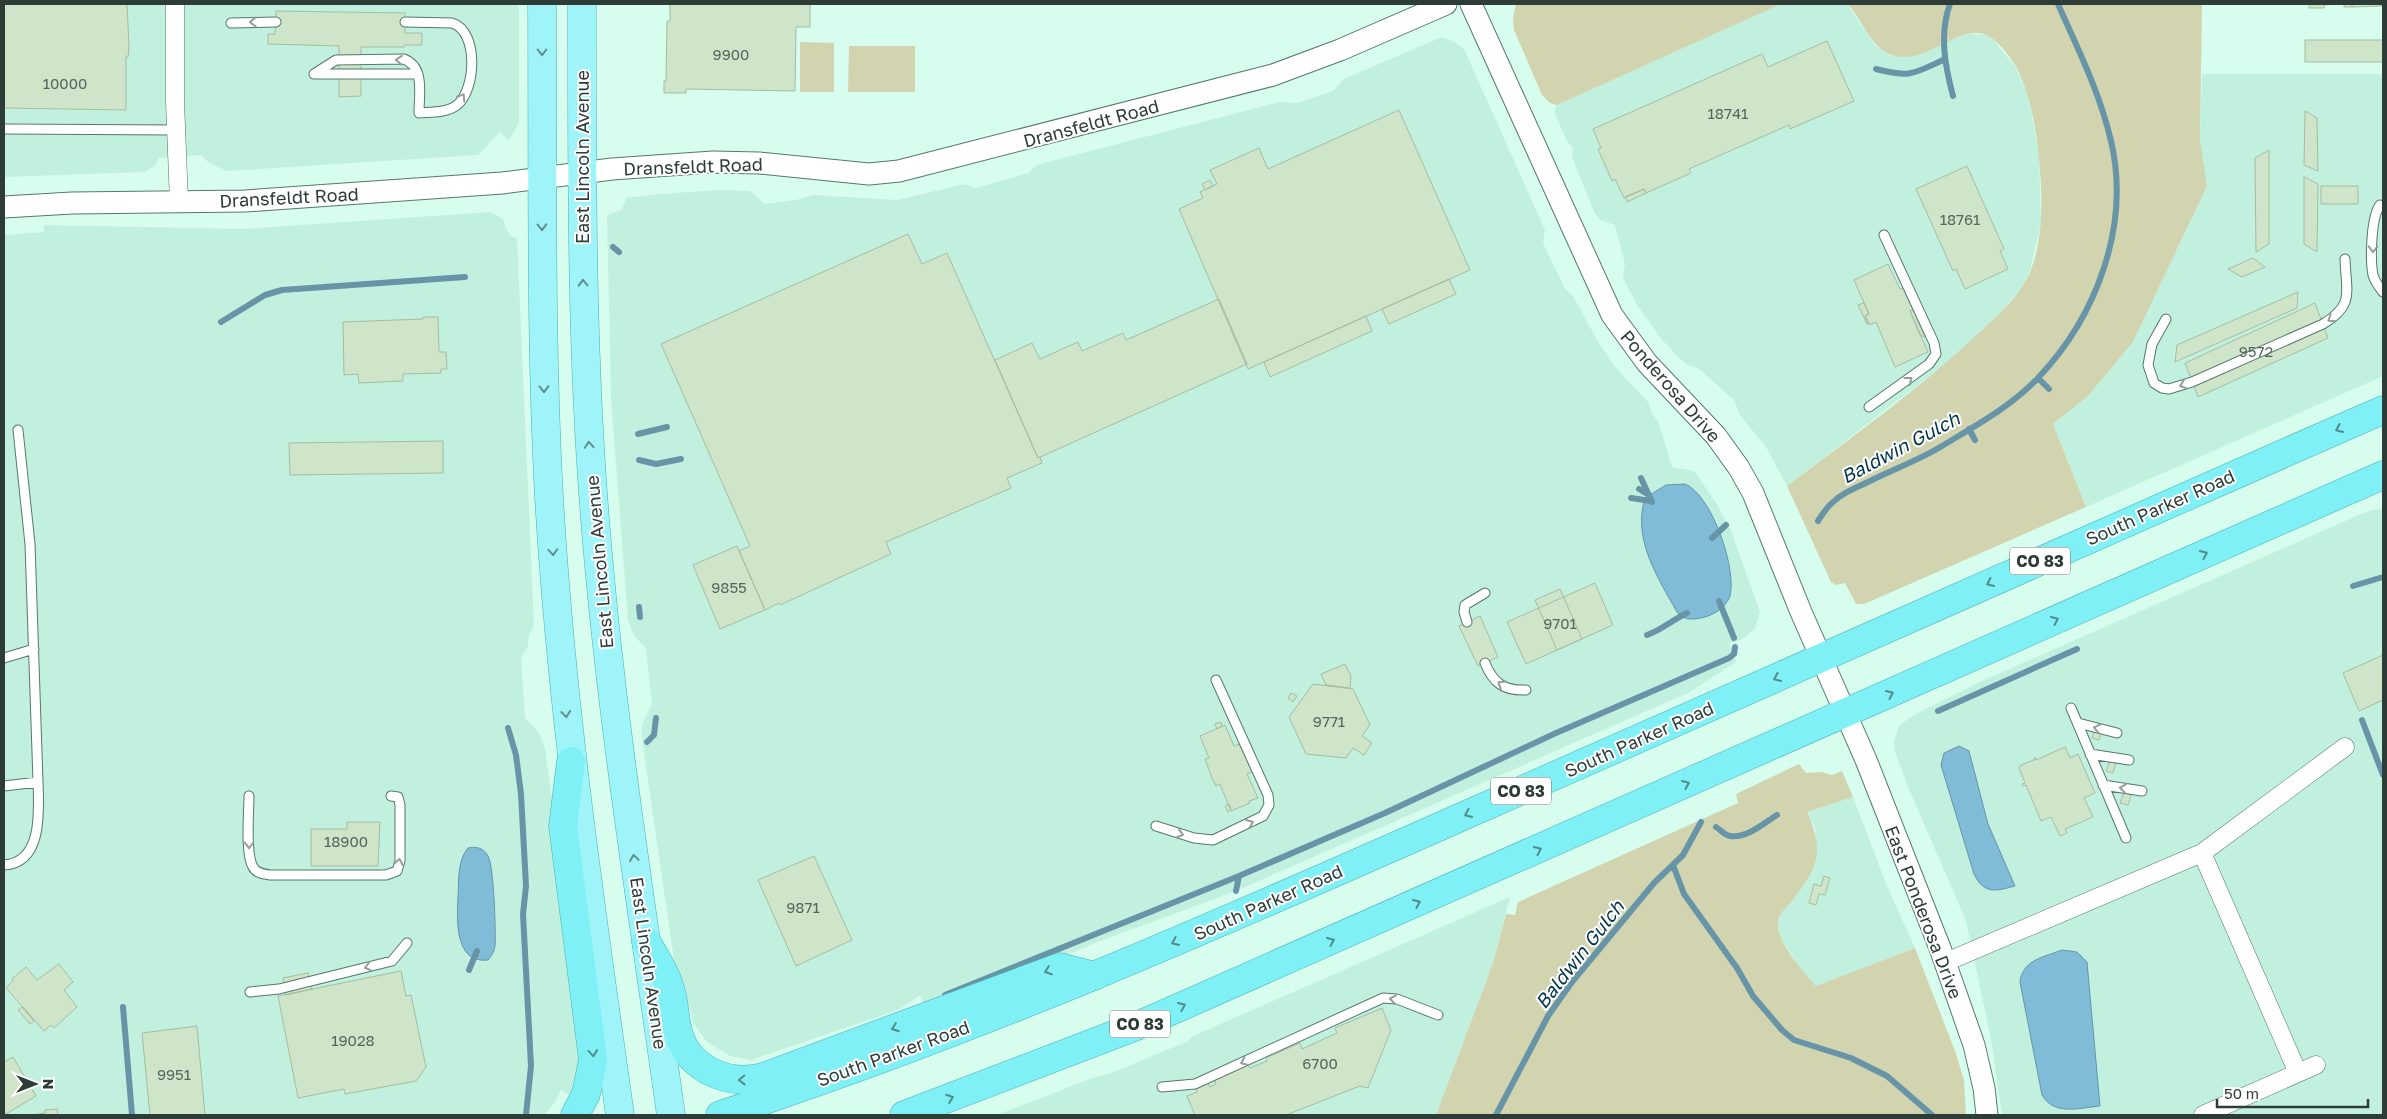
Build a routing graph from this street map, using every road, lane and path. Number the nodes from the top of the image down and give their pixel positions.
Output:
1 (175, 4) edge
2 (542, 4) edge
3 (582, 4) edge
4 (1446, 4) edge
5 (1471, 4) edge
6 (276, 22) dead end
7 (405, 22) dead end
8 (231, 23) dead end
9 (418, 74) junction
10 (4, 129) edge
11 (175, 130) junction
12 (582, 172) junction
13 (542, 178) junction
14 (179, 202) junction
15 (2380, 205) dead end
16 (4, 207) edge
17 (1884, 234) dead end
18 (2345, 259) dead end
19 (2383, 292) edge
20 (2166, 319) dead end
21 (1869, 407) dead end
22 (2383, 410) edge
23 (18, 430) dead end
24 (2383, 475) edge
25 (1485, 593) dead end
26 (1467, 622) dead end
27 (34, 649) junction
28 (4, 658) edge
29 (1822, 659) junction
30 (1485, 663) dead end
31 (1216, 680) dead end
32 (1526, 690) dead end
33 (2071, 708) dead end
34 (1845, 713) junction
35 (2078, 723) junction
36 (2117, 733) dead end
37 (2345, 747) dead end
38 (2090, 754) junction
39 (2128, 760) dead end
40 (571, 761) junction
41 (38, 782) junction
42 (2103, 785) junction
43 (4, 786) edge
44 (2142, 791) dead end
45 (249, 796) dead end
46 (391, 796) dead end
47 (1156, 826) dead end
48 (2126, 838) dead end
49 (2202, 853) junction
50 (4, 865) edge
51 (646, 941) junction
52 (407, 943) dead end
53 (1946, 962) junction
54 (1094, 976) junction
55 (250, 992) dead end
56 (1438, 1015) dead end
57 (2316, 1065) dead end
58 (2298, 1073) junction
59 (1162, 1086) dead end
60 (575, 1115) edge
61 (620, 1115) edge
62 (671, 1115) edge
63 (720, 1115) edge
64 (904, 1115) edge
65 (1987, 1115) edge
66 (2203, 1115) edge

1 - 11 street
2 -> 13 main road
3 - 12 main road, East Lincoln Avenue
4 - 12 street, Dransfeldt Road
5 - 29 street, Ponderosa Drive
6 -> 8 lane
9 -> 7 lane
9 -> 9 lane
10 - 11 lane
11 - 14 street
12 - 13 street, Dransfeldt Road
51 -> 12 main road, East Lincoln Avenue
13 - 14 street, Dransfeldt Road
13 -> 40 main road
14 - 16 street, Dransfeldt Road
15 -> 19 lane
21 -> 17 lane
18 -> 20 lane
22 -> 29 highway, South Parker Road / CO 83
23 - 27 lane
34 -> 24 highway, CO 83
25 - 26 lane
27 - 28 lane
27 - 41 lane
29 - 34 street, Ponderosa Drive
29 -> 54 highway, South Parker Road / CO 83
32 -> 30 lane
47 -> 31 lane
33 - 35 lane
34 - 53 street, East Ponderosa Drive
64 -> 34 highway, CO 83
36 -> 35 lane
35 - 38 lane
37 - 49 street
38 - 39 lane
38 - 42 lane
40 -> 60 highway
40 - 61 main road
41 - 43 lane
41 - 50 lane
44 -> 42 lane
42 - 48 lane
45 -> 46 lane
49 - 53 street
49 - 58 street
54 -> 51 highway
51 - 62 main road, East Lincoln Avenue
52 -> 55 lane
53 - 65 street, East Ponderosa Drive
54 - 63 highway, South Parker Road / CO 83
56 -> 59 lane
57 - 58 street
58 - 66 street

